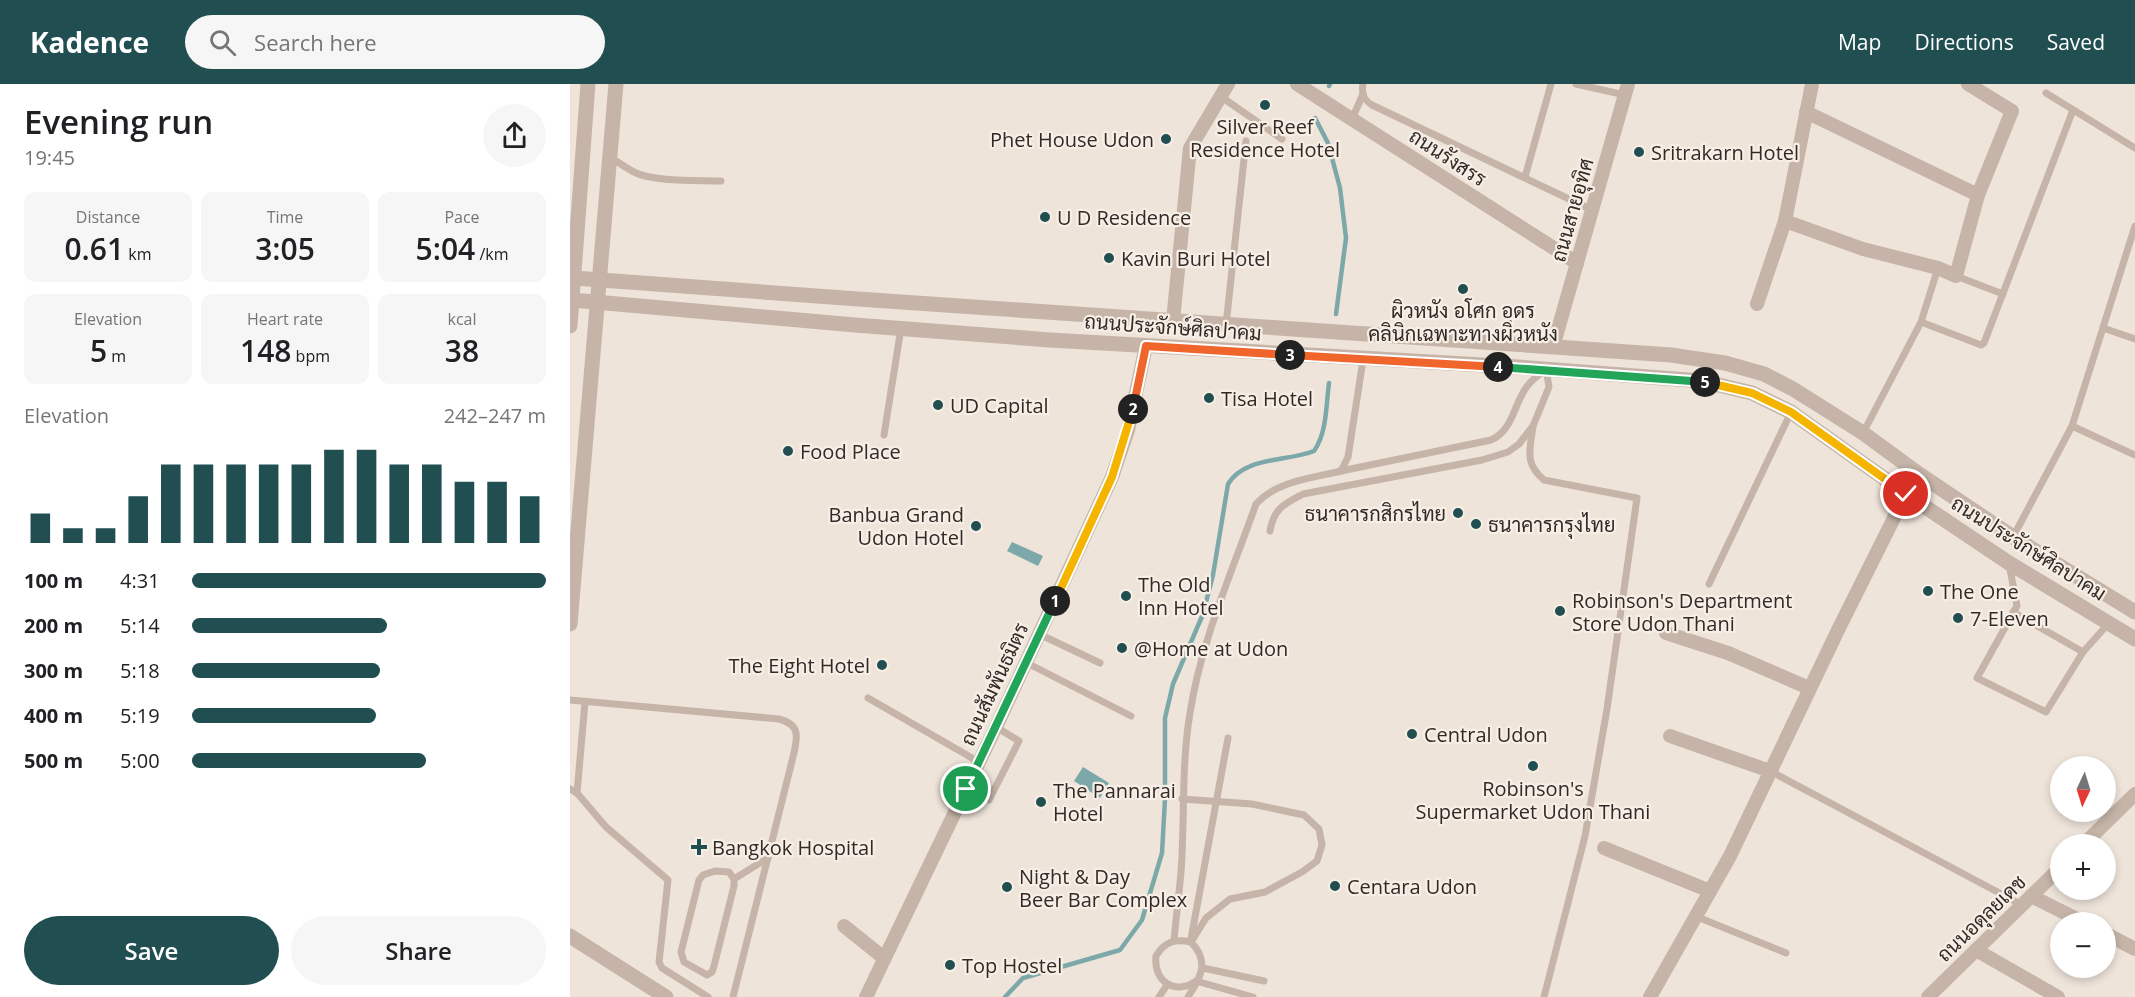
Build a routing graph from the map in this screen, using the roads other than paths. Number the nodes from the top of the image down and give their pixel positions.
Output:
1 (588, 84) edge
2 (616, 84) edge
3 (1228, 84) edge
4 (1298, 84) edge
5 (1363, 84) edge
6 (1551, 84) edge
7 (1576, 84) edge
8 (1812, 84) edge
9 (1968, 84) edge
10 (1627, 89) edge
11 (2046, 93) dead end
12 (1363, 94) junction
13 (1220, 96) junction
14 (2073, 110) junction
15 (1806, 111) junction
16 (1352, 119) junction
17 (1282, 139) dead end
18 (1246, 141) dead end
19 (2135, 148) edge
20 (610, 157) junction
21 (1525, 177) junction
22 (721, 181) dead end
23 (1978, 195) junction
24 (1592, 210) junction
25 (1785, 221) junction
26 (2135, 226) edge
27 (1577, 263) junction
28 (1938, 268) junction
29 (1956, 276) junction
30 (572, 278) edge
31 (599, 280) junction
32 (2003, 294) junction
33 (858, 299) junction
34 (571, 300) edge
35 (597, 302) junction
36 (904, 302) junction
37 (1757, 304) dead end
38 (1148, 319) junction
39 (1173, 321) junction
40 (1921, 322) junction
41 (1226, 324) junction
42 (855, 325) junction
43 (570, 326) edge
44 (901, 328) junction
45 (2103, 328) junction
46 (1366, 334) junction
47 (2135, 339) edge
48 (1146, 346) junction
49 (1553, 347) junction
50 (1363, 360) junction
51 (1546, 369) junction
52 (1791, 412) junction
53 (1533, 426) junction
54 (2072, 426) junction
55 (1863, 432) junction
56 (884, 435) dead end
57 (2135, 455) edge
58 (1341, 471) junction
59 (1919, 474) junction
60 (1906, 494) junction
61 (1270, 531) dead end
62 (2013, 537) junction
63 (2009, 563) junction
64 (1709, 584) dead end
65 (2013, 612) junction
66 (2135, 612) edge
67 (2109, 623) junction
68 (570, 624) edge
69 (1666, 633) dead end
70 (1039, 634) junction
71 (2135, 639) edge
72 (2083, 652) junction
73 (1025, 662) junction
74 (1100, 663) dead end
75 (1809, 688) junction
76 (868, 698) dead end
77 (570, 700) edge
78 (585, 702) junction
79 (1131, 716) dead end
80 (996, 727) junction
81 (1670, 736) dead end
82 (1228, 738) dead end
83 (979, 762) junction
84 (1770, 771) junction
85 (570, 789) edge
86 (966, 789) junction
87 (577, 793) junction
88 (2135, 794) edge
89 (1182, 800) junction
90 (1215, 801) junction
91 (2094, 834) edge
92 (1604, 848) dead end
93 (768, 858) junction
94 (2050, 878) edge
95 (734, 879) junction
96 (1710, 891) junction
97 (2027, 900) junction
98 (2058, 912) edge
99 (1695, 916) junction
100 (844, 927) dead end
101 (570, 936) edge
102 (2116, 939) edge
103 (1174, 940) junction
104 (1191, 942) junction
105 (2135, 949) edge
106 (1976, 950) junction
107 (1786, 953) dead end
108 (884, 958) junction
109 (1203, 968) junction
110 (1196, 981) junction
111 (1264, 981) dead end
112 (1167, 985) junction
113 (666, 997) edge
114 (708, 997) edge
115 (733, 997) edge
116 (866, 997) edge
117 (1160, 997) edge
118 (1188, 997) edge
119 (1253, 997) edge
120 (1544, 997) edge
121 (1650, 997) edge
122 (1928, 997) edge
123 (2058, 997) edge

1 - 30 street
2 - 20 street
3 - 13 street
4 - 16 street, ถนนรังสรร
5 - 12 lane
6 - 21 lane
7 - 10 lane
8 - 15 street
9 - 23 street
10 - 24 street, ถนนสายอุทิศ
11 - 14 lane
12 - 16 lane
12 - 21 lane
13 - 17 lane
13 - 39 street
14 - 19 lane
14 - 32 lane
15 - 23 street
15 - 25 street
16 - 27 street, ถนนรังสรร
18 - 41 lane
20 - 22 lane
20 - 31 street
21 - 24 lane
23 - 29 street
24 - 27 street, ถนนสายอุทิศ
25 - 28 street
25 - 37 street
26 - 45 lane
27 - 49 street, ถนนสายอุทิศ
28 - 29 street
28 - 40 lane
29 - 32 lane
30 - 31 street, ถนนประจักษ์ศิลปาคม
30 - 34 street
31 - 33 street, ถนนประจักษ์ศิลปาคม
31 - 35 street
32 - 40 lane
33 - 36 street, ถนนประจักษ์ศิลปาคม
33 - 42 street
34 - 35 street, ถนนประจักษ์ศิลปาคม
34 - 43 street
35 - 42 street, ถนนประจักษ์ศิลปาคม
35 - 68 street
36 - 38 street, ถนนประจักษ์ศิลปาคม
36 - 44 street
38 - 39 street, ถนนประจักษ์ศิลปาคม
38 - 48 street
39 - 41 street, ถนนประจักษ์ศิลปาคม
40 - 55 lane
41 - 46 street, ถนนประจักษ์ศิลปาคม
42 - 44 street, ถนนประจักษ์ศิลปาคม
44 - 48 street, ถนนประจักษ์ศิลปาคม
44 - 56 lane
45 - 47 lane
45 - 54 lane
46 - 49 street, ถนนประจักษ์ศิลปาคม
46 - 50 street
48 - 50 street, ถนนประจักษ์ศิลปาคม
48 - 70 street, ถนนสัมพันธมิตร
49 - 51 street
49 - 55 street, ถนนประจักษ์ศิลปาคม
50 - 51 street, ถนนประจักษ์ศิลปาคม
50 - 58 lane
51 - 52 street, ถนนประจักษ์ศิลปาคม
51 - 53 lane
51 - 58 lane
52 - 60 street, ถนนประจักษ์ศิลปาคม
52 - 64 lane
53 - 61 lane
53 - 120 lane
54 - 57 lane
54 - 62 lane
55 - 59 street, ถนนประจักษ์ศิลปาคม
58 - 89 lane
59 - 60 street
59 - 62 street, ถนนประจักษ์ศิลปาคม
60 - 63 street, ถนนประจักษ์ศิลปาคม
60 - 75 street
62 - 66 street, ถนนประจักษ์ศิลปาคม
63 - 65 lane
63 - 67 street, ถนนประจักษ์ศิลปาคม
65 - 72 lane
65 - 72 lane
67 - 71 street, ถนนประจักษ์ศิลปาคม
67 - 72 lane
69 - 75 street
70 - 73 street, ถนนสัมพันธมิตร
70 - 74 lane
73 - 79 lane
73 - 80 street, ถนนสัมพันธมิตร
75 - 84 street
76 - 83 lane
77 - 78 lane
78 - 87 lane
78 - 93 lane
80 - 83 street, ถนนสัมพันธมิตร
80 - 86 lane
81 - 84 street
82 - 90 lane
83 - 86 street, ถนนสัมพันธมิตร
84 - 96 street
84 - 97 lane
85 - 87 lane
86 - 108 street, ถนนสัมพันธมิตร
87 - 114 lane
88 - 91 street
89 - 90 lane
89 - 103 lane
90 - 104 lane
90 - 104 lane
92 - 96 street
93 - 95 lane
93 - 115 lane
94 - 97 street, ถนนอดุลยเดช
95 - 95 lane
96 - 99 street
97 - 98 street
97 - 106 street, ถนนอดุลยเดช
99 - 107 lane
99 - 121 street
100 - 108 street
101 - 113 street
102 - 105 street
103 - 104 lane
103 - 112 lane
104 - 109 lane
106 - 122 street, ถนนอดุลยเดช
106 - 123 street
108 - 116 street, ถนนสัมพันธมิตร
109 - 110 lane
109 - 111 lane
110 - 112 lane
110 - 118 lane
110 - 119 lane
112 - 117 lane

